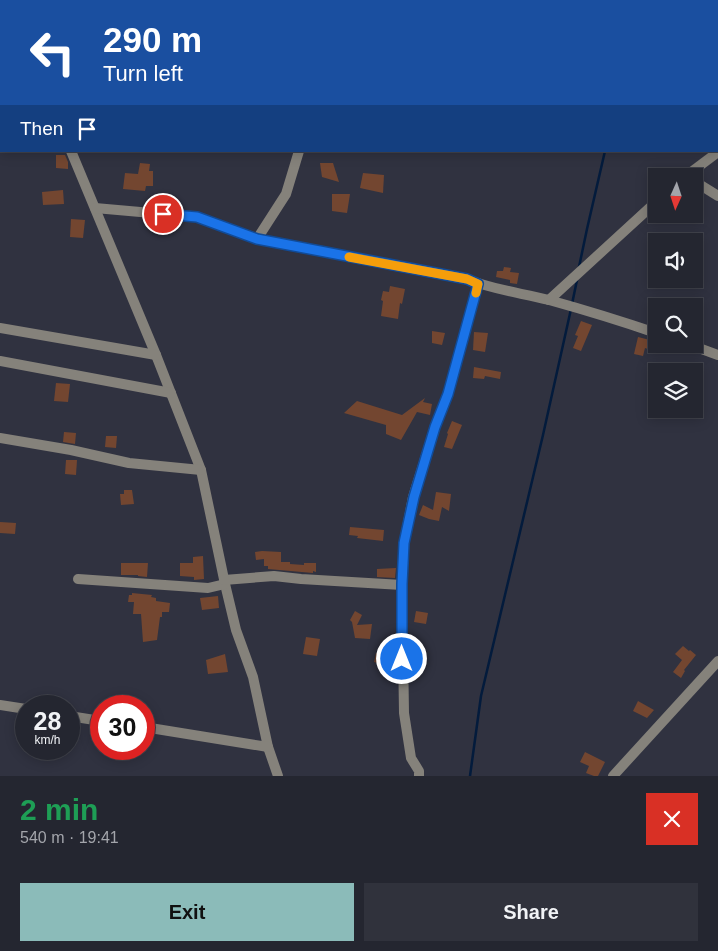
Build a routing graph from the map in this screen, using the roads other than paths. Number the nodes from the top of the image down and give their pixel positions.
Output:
1 (71, 152) edge
2 (299, 152) edge
3 (718, 152) edge
4 (697, 168) edge
5 (703, 187) edge
6 (718, 196) edge
7 (95, 208) junction
8 (648, 209) edge
9 (257, 239) junction
10 (478, 284) junction
11 (549, 300) junction
12 (0, 328) edge
13 (648, 330) edge
14 (703, 350) edge
15 (156, 355) junction
16 (718, 355) edge
17 (0, 361) edge
18 (171, 393) junction
19 (0, 438) edge
20 (201, 470) junction
21 (78, 579) dead end
22 (224, 582) junction
23 (402, 584) junction
24 (718, 661) edge
25 (0, 705) edge
26 (15, 707) edge
27 (155, 729) edge
28 (268, 747) junction
29 (278, 776) edge
30 (419, 776) edge
31 (614, 776) edge

1 - 7 street
2 - 9 street
3 - 4 street
5 - 6 street
7 - 9 street
7 - 15 street
8 - 11 street
9 - 10 street
10 - 11 street
10 - 23 street
11 - 13 street
12 - 15 street
14 - 16 street
15 - 18 street
17 - 18 street
18 - 20 street
19 - 20 street
20 - 22 street
21 - 22 street
22 - 23 street
22 - 28 street
23 - 30 street
24 - 31 street
25 - 26 street
27 - 28 street
28 - 29 street

